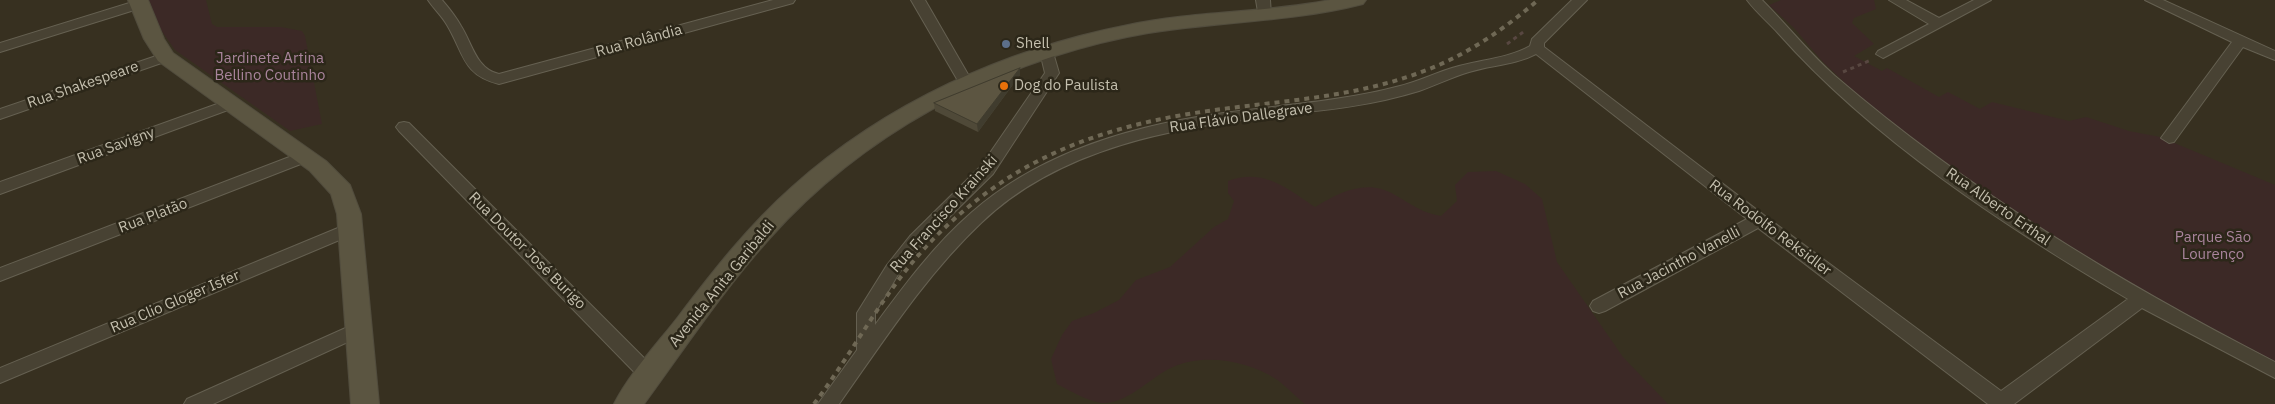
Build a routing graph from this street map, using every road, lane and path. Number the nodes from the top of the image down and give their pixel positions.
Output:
1 (435, 0) edge
2 (788, 0) edge
3 (918, 0) edge
4 (1356, 0) edge
5 (1580, 0) edge
6 (1754, 0) edge
7 (1896, 0) edge
8 (1984, 0) edge
9 (2152, 0) edge
10 (139, 2) edge
11 (1264, 7) edge
12 (1939, 24) junction
13 (2240, 41) junction
14 (0, 48) edge
15 (1537, 48) junction
16 (1048, 52) junction
17 (1883, 54) joint
18 (2275, 56) edge
19 (166, 57) junction
20 (1829, 78) junction
21 (966, 82) junction
22 (231, 104) junction
23 (0, 114) edge
24 (404, 127) dead end
25 (2169, 138) dead end
26 (305, 156) junction
27 (0, 188) edge
28 (1759, 220) junction
29 (350, 229) junction
30 (0, 275) edge
31 (2141, 299) junction
32 (1599, 306) dead end
33 (359, 329) junction
34 (866, 352) junction
35 (2275, 371) edge
36 (0, 376) edge
37 (650, 376) junction
38 (2001, 403) edge
39 (194, 404) edge
40 (366, 404) edge
41 (628, 404) edge
42 (828, 404) edge

1 - 2 street, Rua Rolândia
3 - 21 street
4 - 11 main road, Avenida Anita Garibaldi
5 - 15 street, Rua Flávio Dallegrave
6 - 20 street, Rua Alberto Erthal
7 - 12 street
8 - 12 street
9 - 13 street
10 - 14 street
10 - 19 main road
11 - 16 main road, Avenida Anita Garibaldi
12 - 17 street
13 - 18 street
13 - 25 street
15 - 28 street, Rua Rodolfo Reksidler
15 - 34 street, Rua Flávio Dallegrave
16 - 21 main road, Avenida Anita Garibaldi
16 - 34 street, Rua Francisco Krainski
17 - 20 path
19 - 22 main road
19 - 23 street, Rua Shakespeare
20 - 31 street, Rua Alberto Erthal
21 - 37 main road, Avenida Anita Garibaldi
22 - 26 main road
22 - 27 street, Rua Savigny
24 - 37 street, Rua Doutor José Burigo
26 - 29 main road
26 - 30 street, Rua Platão
28 - 32 street, Rua Jacintho Vanelli
28 - 38 street, Rua Rodolfo Reksidler
29 - 33 main road
29 - 36 street, Rua Clio Gloger Isfer
31 - 35 street, Rua Alberto Erthal
31 - 38 street
33 - 39 street
33 - 40 main road
34 - 42 street
37 - 41 main road, Avenida Anita Garibaldi

